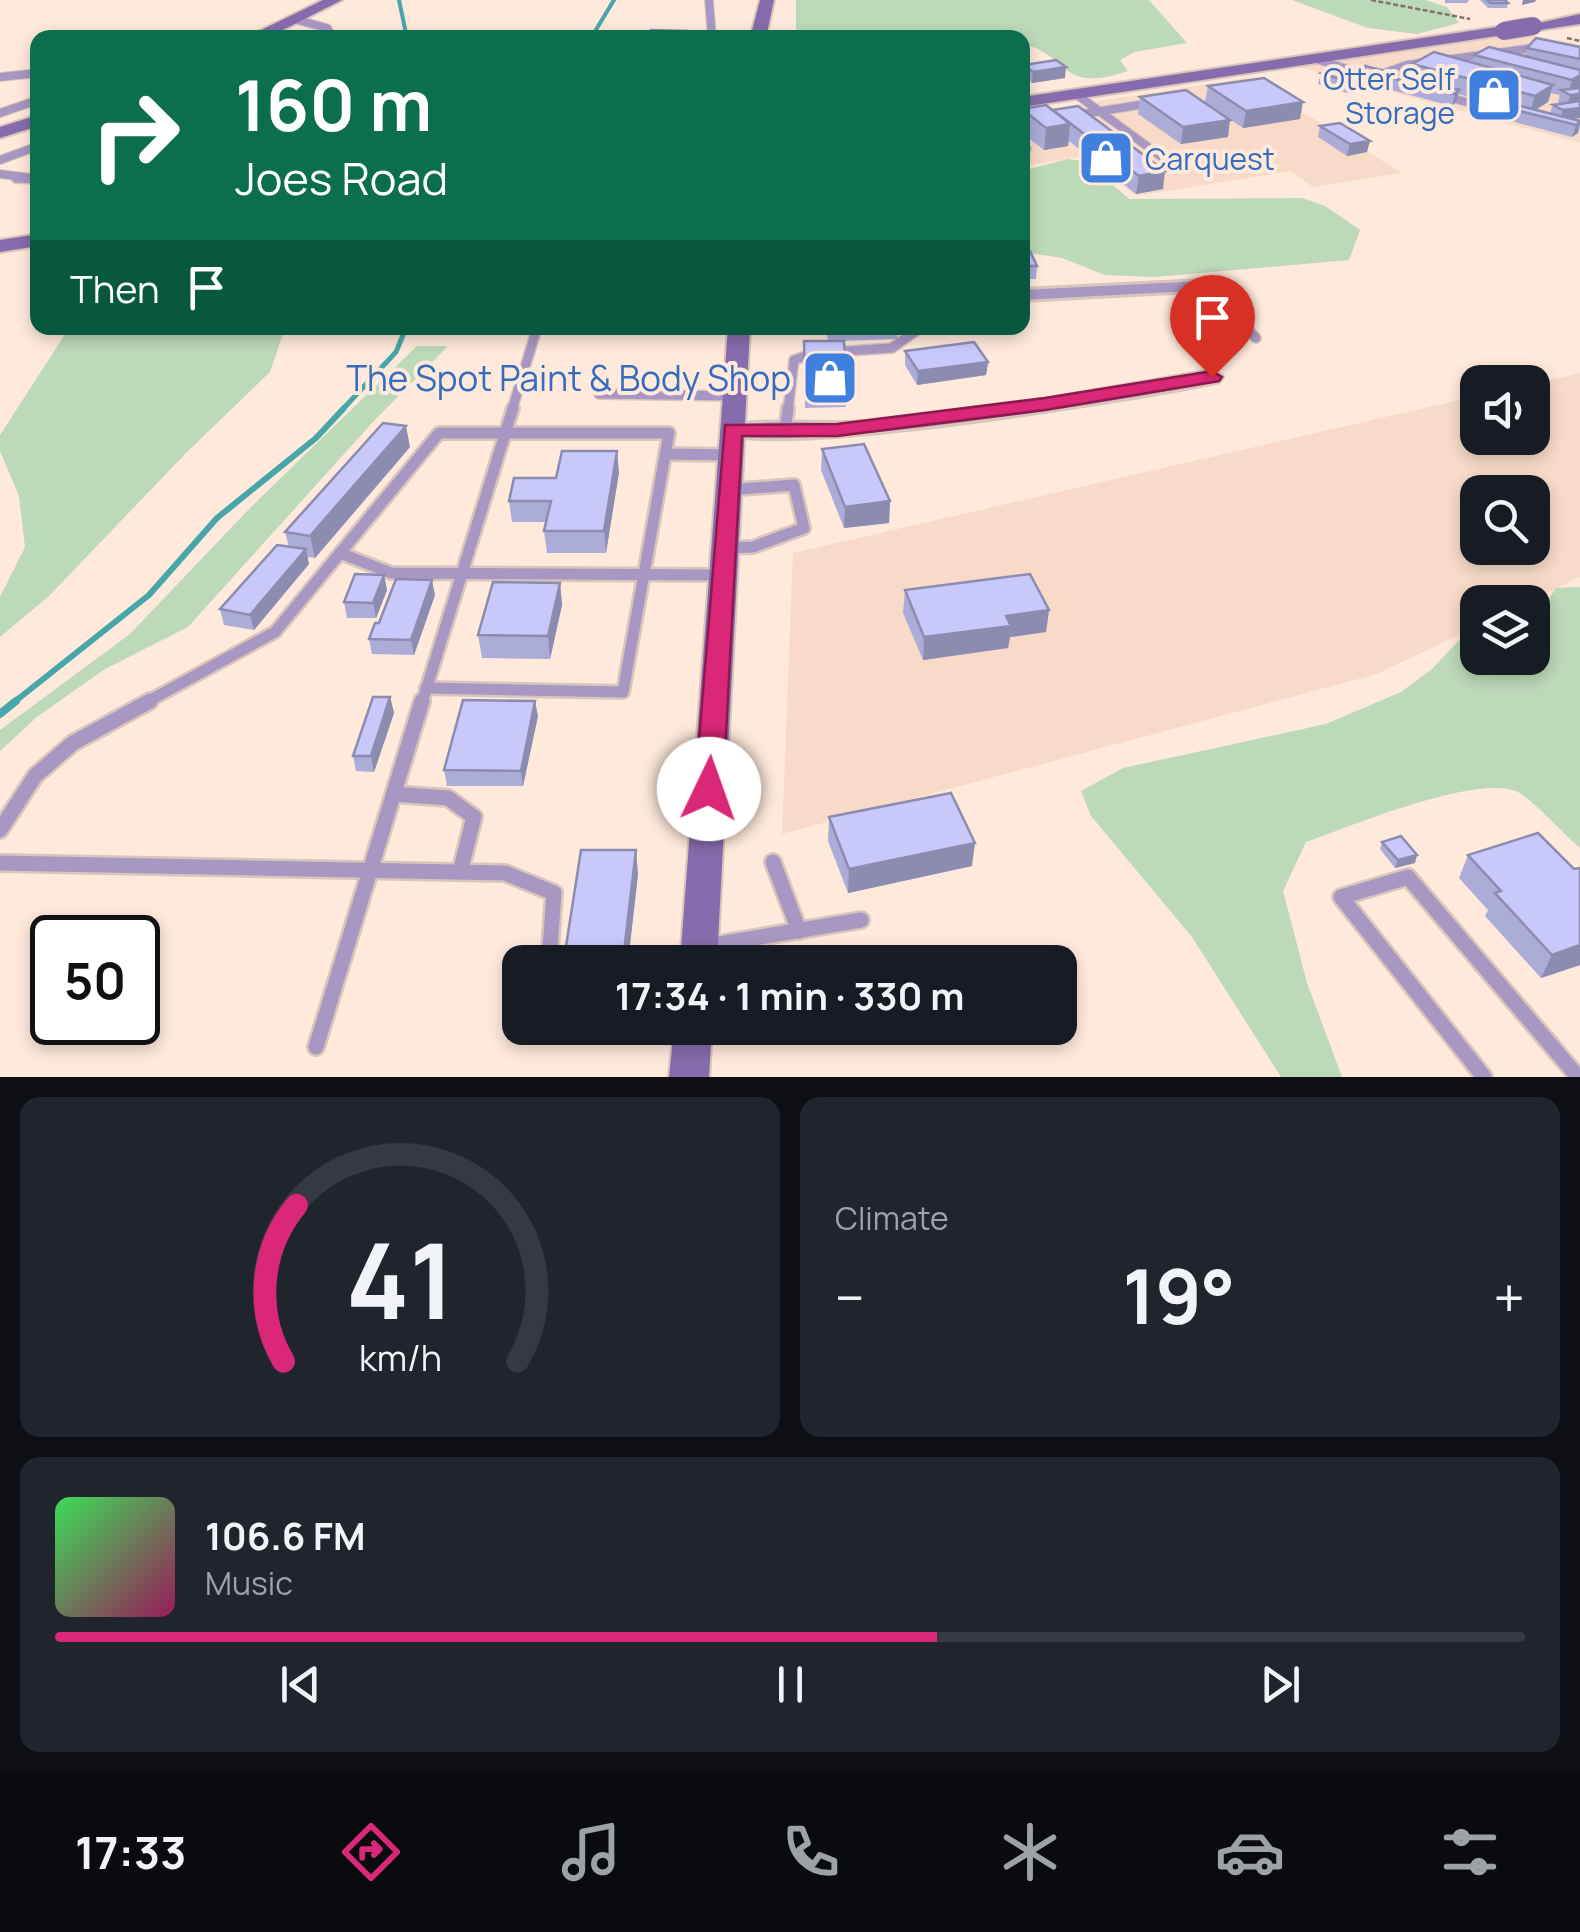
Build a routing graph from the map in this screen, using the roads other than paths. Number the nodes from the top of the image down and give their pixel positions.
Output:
1 (335, 0) edge
2 (708, 0) edge
3 (767, 0) edge
4 (294, 19) junction
5 (1580, 19) edge
6 (270, 30) edge
7 (328, 30) edge
8 (711, 30) edge
9 (760, 30) edge
10 (1549, 51) edge
11 (1469, 55) junction
12 (1316, 58) junction
13 (1424, 62) junction
14 (1506, 64) edge
15 (1458, 72) edge
16 (30, 74) edge
17 (0, 77) edge
18 (1372, 77) junction
19 (1390, 82) edge
20 (1076, 94) junction
21 (1442, 95) edge
22 (1030, 101) edge
23 (30, 103) edge
24 (1155, 103) edge
25 (1494, 109) edge
26 (1099, 111) junction
27 (0, 113) edge
28 (1065, 116) edge
29 (30, 123) edge
30 (1117, 124) junction
31 (1097, 127) edge
32 (0, 133) edge
33 (1139, 140) junction
34 (30, 149) edge
35 (1138, 152) edge
36 (0, 160) edge
37 (1151, 172) edge
38 (0, 174) edge
39 (30, 180) edge
40 (30, 241) edge
41 (0, 246) edge
42 (1203, 286) joint
43 (1030, 295) edge
44 (535, 335) edge
45 (738, 335) edge
46 (913, 335) edge
47 (1256, 338) dead end
48 (1212, 377) dead end
49 (598, 394) dead end
50 (734, 396) junction
51 (785, 432) junction
52 (504, 433) junction
53 (731, 442) junction
54 (665, 454) junction
55 (728, 490) junction
56 (340, 553) junction
57 (723, 562) junction
58 (461, 573) junction
59 (644, 575) junction
60 (426, 688) junction
61 (394, 794) junction
62 (0, 830) edge
63 (773, 862) dead end
64 (0, 863) edge
65 (370, 870) junction
66 (460, 872) junction
67 (861, 920) dead end
68 (799, 931) junction
69 (550, 945) edge
70 (700, 945) edge
71 (741, 945) edge
72 (692, 1045) edge
73 (316, 1046) dead end
74 (689, 1077) edge
75 (1484, 1077) edge
76 (1578, 1077) edge

1 - 4 main road
2 - 8 lane
3 - 9 main road
4 - 6 main road
4 - 7 lane
5 - 12 main road, bridge
10 - 11 lane
11 - 13 lane
11 - 14 lane
12 - 18 lane
12 - 20 main road
13 - 15 lane
13 - 18 lane
16 - 17 lane
18 - 19 lane
20 - 22 main road
20 - 26 lane
21 - 25 lane
23 - 27 lane
24 - 26 lane
26 - 28 lane
26 - 30 lane
29 - 32 main road
30 - 31 lane
30 - 33 lane
33 - 35 lane
33 - 37 lane
34 - 36 lane
38 - 39 lane
40 - 41 main road
42 - 43 street
42 - 47 lane
44 - 52 lane
45 - 50 main road
46 - 51 lane
48 - 51 street
49 - 50 lane
50 - 53 main road
51 - 53 street
52 - 54 lane
52 - 56 lane
52 - 58 lane
53 - 54 lane
53 - 55 main road
54 - 59 lane
55 - 57 main road
55 - 57 lane
56 - 58 lane
56 - 62 lane
57 - 59 lane
57 - 70 main road
58 - 59 lane
58 - 60 lane
59 - 60 lane
60 - 61 lane
61 - 65 lane
61 - 66 lane
63 - 68 lane
64 - 65 lane
65 - 66 lane
65 - 73 lane
66 - 69 lane
67 - 68 lane
68 - 71 lane
72 - 74 main road
75 - 76 lane

